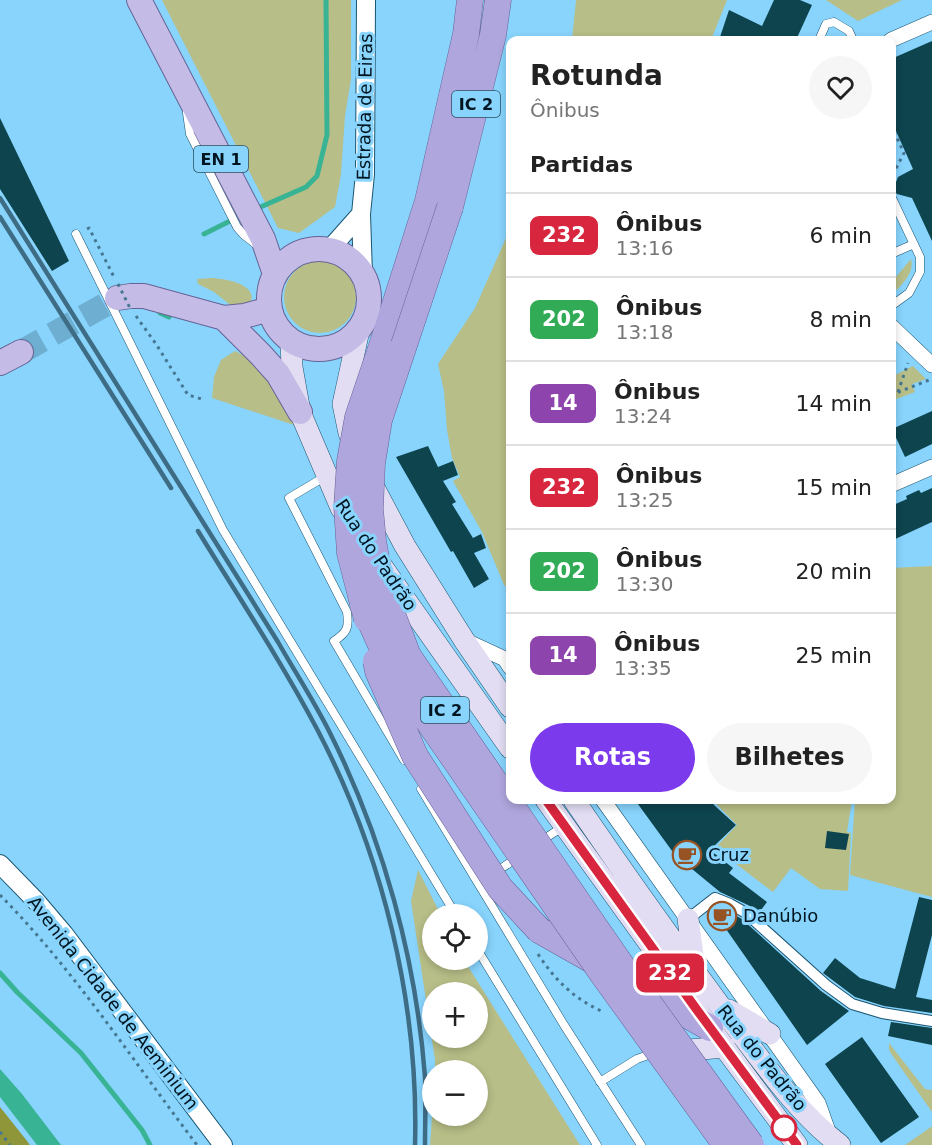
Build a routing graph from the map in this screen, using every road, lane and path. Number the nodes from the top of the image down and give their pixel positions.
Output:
1 (139, 0) edge
2 (366, 0) edge
3 (470, 0) edge
4 (498, 0) edge
5 (932, 22) edge
6 (821, 36) edge
7 (851, 36) edge
8 (896, 38) edge
9 (896, 136) edge
10 (896, 168) edge
11 (439, 204) junction
12 (896, 206) edge
13 (361, 214) junction
14 (88, 228) dead end
15 (76, 234) dead end
16 (914, 244) junction
17 (261, 246) junction
18 (329, 250) junction
19 (896, 252) edge
20 (294, 257) junction
21 (363, 275) junction
22 (122, 297) junction
23 (896, 302) edge
24 (270, 309) junction
25 (231, 325) junction
26 (359, 330) junction
27 (896, 331) edge
28 (287, 337) junction
29 (21, 352) tunnel mouth
30 (909, 360) dead end
31 (0, 363) edge
32 (932, 365) edge
33 (932, 379) edge
34 (898, 392) joint
35 (206, 400) dead end
36 (300, 412) junction
37 (932, 466) edge
38 (327, 476) junction
39 (896, 483) edge
40 (363, 605) junction
41 (464, 640) junction
42 (506, 661) edge
43 (506, 701) edge
44 (506, 742) edge
45 (407, 765) dead end
46 (418, 784) dead end
47 (506, 798) edge
48 (510, 804) edge
49 (549, 804) edge
50 (576, 804) edge
51 (606, 804) edge
52 (564, 826) junction
53 (0, 864) edge
54 (478, 885) junction
55 (0, 896) edge
56 (449, 904) edge
57 (688, 919) junction
58 (488, 967) edge
59 (696, 974) junction
60 (932, 1021) edge
61 (718, 1026) junction
62 (770, 1034) junction
63 (677, 1051) junction
64 (600, 1082) junction
65 (0, 1132) edge
66 (835, 1141) edge
67 (10, 1145) edge
68 (197, 1145) edge
69 (223, 1145) edge
70 (597, 1145) edge
71 (641, 1145) edge
72 (726, 1145) edge
73 (744, 1145) edge
74 (751, 1145) edge
75 (797, 1145) edge

1 - 17 main road, EN 1
2 - 13 street, Estrada de Eiras
3 - 11 highway, IC 2
4 - 11 highway, IC 2
5 - 8 street
6 - 7 lane
9 - 10 path
11 - 40 highway, IC 2, bridge
11 - 47 highway, IC 2, bridge
12 - 16 lane
13 - 18 street
13 - 21 street, Estrada de Eiras
14 - 22 path
15 - 56 lane
16 - 19 lane
16 - 23 lane
17 - 20 main road
17 - 20 main road
17 - 24 main road
18 - 20 main road
18 - 21 main road
21 - 26 main road
22 - 25 main road
22 - 35 path
24 - 25 main road
24 - 28 main road
25 - 28 main road
25 - 36 main road
26 - 28 main road
26 - 41 main road, Rua do Padrão
27 - 32 street
28 - 36 main road, Rua do Padrão
29 - 31 main road
30 - 34 path
33 - 34 path
36 - 38 main road, Rua do Padrão
37 - 39 street
38 - 44 main road, Rua do Padrão
38 - 45 lane
40 - 61 highway, bridge
40 - 72 highway, IC 2, bridge
41 - 42 street
41 - 43 main road, Rua do Padrão
46 - 54 lane
48 - 74 highway, IC 2, bridge
49 - 52 main road, Rua do Padrão
50 - 59 main road, Rua do Padrão
51 - 57 street, Rua do Padrão
52 - 54 lane
52 - 61 main road, Rua do Padrão
53 - 69 street, Avenida Cidade de Aeminium
54 - 64 lane
55 - 68 path
57 - 59 main road
57 - 60 street
57 - 62 street, Rua do Padrão
58 - 70 lane
59 - 61 main road, Rua do Padrão
61 - 62 main road
61 - 63 main road
61 - 66 main road, Rua do Padrão
61 - 75 main road, Rua do Padrão
62 - 66 street, Rua do Padrão
63 - 64 lane
63 - 73 lane
64 - 71 lane
65 - 67 path

